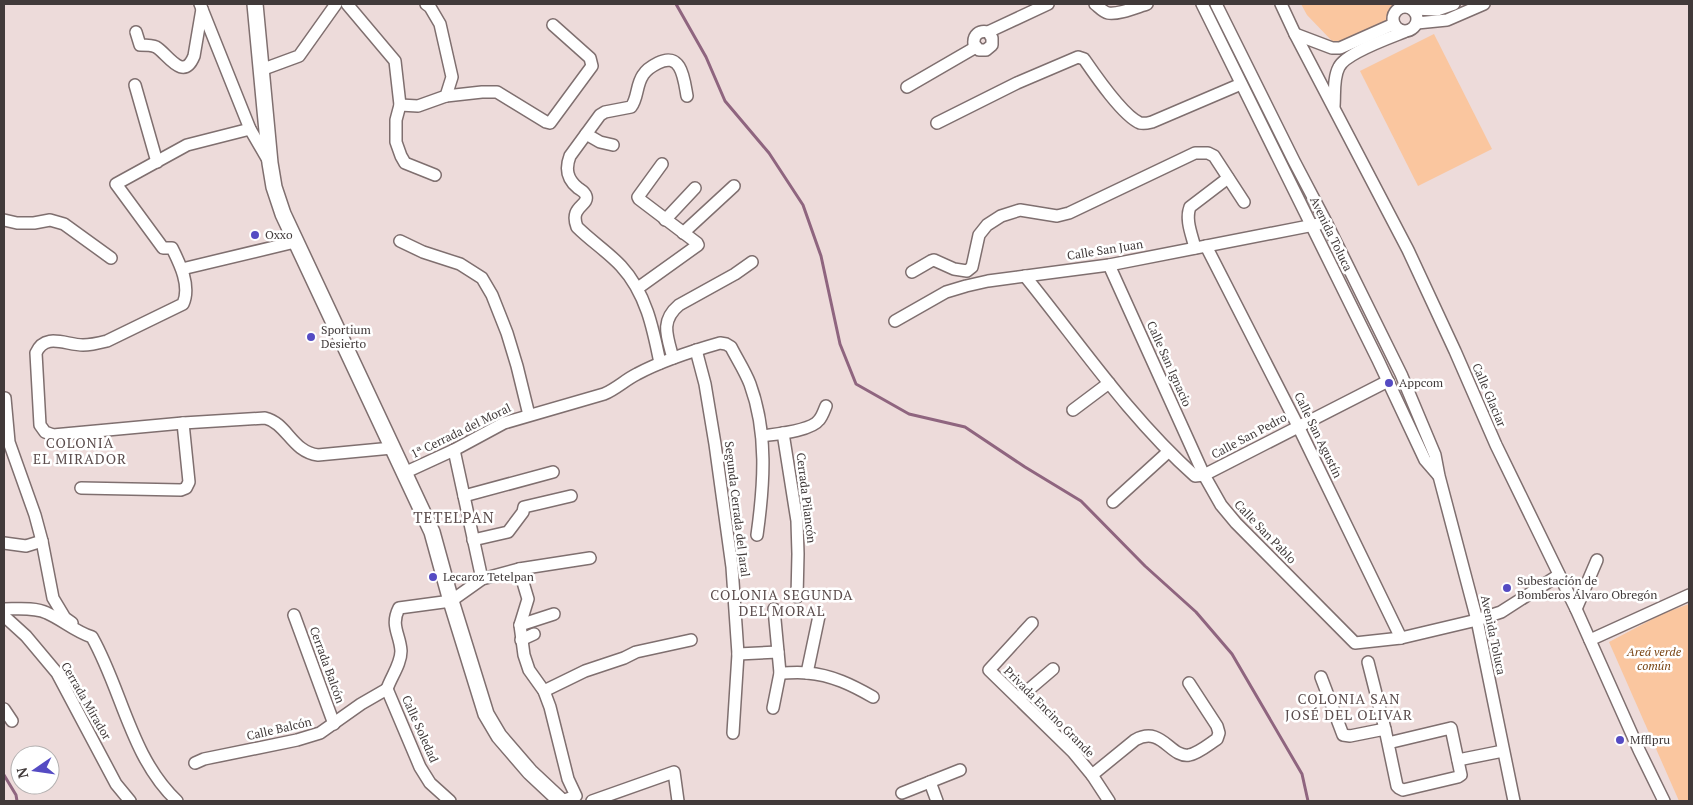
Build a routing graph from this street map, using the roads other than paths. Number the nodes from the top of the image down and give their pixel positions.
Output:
1 (255, 4) edge
2 (336, 4) edge
3 (347, 4) edge
4 (426, 4) edge
5 (1048, 4) edge
6 (1095, 4) edge
7 (1147, 4) edge
8 (1202, 4) edge
9 (1216, 4) edge
10 (1282, 4) edge
11 (1454, 4) edge
12 (1484, 4) edge
13 (201, 6) edge
14 (1413, 9) junction
15 (1417, 23) junction
16 (1394, 24) junction
17 (553, 25) dead end
18 (136, 32) dead end
19 (1404, 32) junction
20 (1295, 34) junction
21 (261, 70) junction
22 (1241, 84) junction
23 (135, 86) dead end
24 (907, 87) dead end
25 (446, 96) junction
26 (687, 96) dead end
27 (400, 105) junction
28 (1334, 108) junction
29 (938, 123) dead end
30 (250, 129) junction
31 (586, 134) junction
32 (613, 145) dead end
33 (156, 162) junction
34 (270, 163) junction
35 (662, 164) dead end
36 (434, 175) dead end
37 (1228, 178) junction
38 (734, 186) dead end
39 (695, 188) dead end
40 (1244, 202) dead end
41 (4, 220) edge
42 (665, 220) junction
43 (1326, 222) junction
44 (1312, 226) junction
45 (683, 233) junction
46 (400, 241) dead end
47 (295, 242) junction
48 (1200, 247) junction
49 (111, 258) dead end
50 (752, 262) dead end
51 (1109, 265) junction
52 (182, 268) junction
53 (912, 272) dead end
54 (1025, 276) junction
55 (638, 288) junction
56 (895, 321) dead end
57 (696, 350) junction
58 (673, 358) junction
59 (660, 363) junction
60 (1388, 381) junction
61 (1108, 383) junction
62 (5, 398) edge
63 (826, 406) dead end
64 (1073, 410) dead end
65 (528, 415) junction
66 (183, 423) junction
67 (1298, 426) junction
68 (783, 433) junction
69 (762, 436) junction
70 (392, 448) junction
71 (454, 450) junction
72 (1168, 452) junction
73 (552, 472) dead end
74 (404, 474) junction
75 (1204, 475) junction
76 (1439, 476) junction
77 (81, 488) dead end
78 (464, 496) junction
79 (571, 496) dead end
80 (1113, 502) dead end
81 (756, 535) dead end
82 (473, 540) junction
83 (42, 541) junction
84 (4, 543) edge
85 (590, 558) dead end
86 (1597, 560) dead end
87 (519, 569) junction
88 (1559, 575) junction
89 (482, 579) junction
90 (1689, 595) edge
91 (797, 597) dead end
92 (528, 599) junction
93 (451, 601) junction
94 (4, 609) edge
95 (774, 609) dead end
96 (1576, 609) junction
97 (554, 614) dead end
98 (294, 615) dead end
99 (4, 616) edge
100 (819, 616) dead end
101 (538, 618) junction
102 (1477, 620) junction
103 (1032, 623) dead end
104 (520, 625) junction
105 (534, 634) dead end
106 (1400, 638) junction
107 (94, 640) junction
108 (521, 640) junction
109 (691, 640) dead end
110 (1590, 640) junction
111 (778, 652) junction
112 (738, 654) junction
113 (1368, 662) dead end
114 (1053, 669) dead end
115 (780, 673) junction
116 (807, 673) junction
117 (1321, 677) dead end
118 (1188, 683) dead end
119 (387, 689) junction
120 (544, 691) junction
121 (873, 697) dead end
122 (1019, 698) junction
123 (773, 708) dead end
124 (4, 709) edge
125 (12, 721) dead end
126 (334, 724) junction
127 (1385, 729) junction
128 (733, 733) dead end
129 (1388, 743) junction
130 (1504, 751) junction
131 (1458, 760) junction
132 (195, 763) dead end
133 (960, 770) dead end
134 (1092, 775) junction
135 (930, 782) junction
136 (902, 793) dead end
137 (130, 801) edge
138 (177, 801) edge
139 (450, 801) edge
140 (562, 801) edge
141 (592, 801) edge
142 (678, 801) edge
143 (938, 801) edge
144 (1109, 801) edge
145 (1514, 801) edge
146 (1664, 801) edge

1 - 21 main road
2 - 21 street
3 - 27 street
4 - 25 street
5 - 24 street
6 - 7 street
8 - 22 street, Avenida Toluca
9 - 43 street, Avenida Toluca
10 - 20 street, Calle Glaciar
11 - 14 street
12 - 15 street
13 - 18 street
13 - 30 street
14 - 15 street
14 - 16 street
15 - 19 street
16 - 19 street
16 - 20 street
17 - 25 street
19 - 28 street
20 - 28 street, Calle Glaciar
21 - 34 main road
22 - 29 street
22 - 44 street, Avenida Toluca
23 - 33 street
25 - 27 street
26 - 31 street
27 - 36 street
28 - 88 street, Calle Glaciar
30 - 33 street
30 - 34 street
31 - 32 street
31 - 55 street
33 - 52 street
34 - 47 main road
35 - 42 street
37 - 40 street
37 - 48 street, Calle San Agustín
37 - 53 street
38 - 45 street
39 - 42 street
41 - 49 street
42 - 45 street
43 - 44 street, Calle San Juan
43 - 76 street, Avenida Toluca
44 - 48 street, Calle San Juan
44 - 60 street, Avenida Toluca
45 - 55 street
46 - 65 street
47 - 52 street
47 - 70 main road
48 - 51 street, Calle San Juan
48 - 67 street, Calle San Agustín
50 - 58 street
51 - 54 street, Calle San Juan
51 - 75 street, Calle San Ignacio
52 - 66 street
54 - 56 street, Calle San Juan
54 - 61 street
55 - 59 street
57 - 58 street, 1ª Cerrada del Moral
57 - 69 street, 1ª Cerrada del Moral
57 - 112 street, Segunda Cerrada del Jaral
58 - 59 street, 1ª Cerrada del Moral
59 - 65 street, 1ª Cerrada del Moral
60 - 67 street, Calle San Pedro
60 - 76 street, Avenida Toluca
61 - 64 street
61 - 72 street
62 - 83 street
63 - 68 street
65 - 71 street, 1ª Cerrada del Moral
66 - 70 street
66 - 77 street
67 - 75 street, Calle San Pedro
67 - 106 street, Calle San Agustín
68 - 69 street
68 - 91 street, Cerrada Pilancón
69 - 81 street
70 - 74 main road
71 - 74 street, 1ª Cerrada del Moral
71 - 78 street
72 - 75 street
72 - 80 street
73 - 78 street
74 - 93 main road
75 - 106 street, Calle San Pablo
76 - 102 street, Avenida Toluca
78 - 82 street
79 - 82 street
82 - 89 street
83 - 84 street
83 - 107 street
85 - 87 street
86 - 96 street
87 - 89 street
87 - 92 street
88 - 96 street, Calle Glaciar
88 - 102 street, Calle San Pablo
89 - 93 street
90 - 110 street
92 - 101 street
92 - 104 street
93 - 119 street
93 - 140 main road
94 - 107 street
95 - 111 street
96 - 110 street, Calle Glaciar
97 - 101 street
98 - 126 street, Cerrada Balcón
99 - 137 street, Cerrada Mirador
100 - 116 street
101 - 104 street
102 - 106 street, Calle San Pablo
102 - 130 street, Avenida Toluca
103 - 122 street, Privada Encino Grande
104 - 108 street
105 - 108 street
107 - 138 street
108 - 120 street
109 - 120 street
110 - 146 street, Calle Glaciar
111 - 112 street
111 - 115 street
112 - 128 street, Segunda Cerrada del Jaral
113 - 127 street
114 - 122 street
115 - 116 street
115 - 123 street
116 - 121 street
117 - 127 street
118 - 134 street
119 - 126 street, Calle Balcón
119 - 139 street, Calle Soledad
120 - 140 street
122 - 134 street, Privada Encino Grande
124 - 125 street
126 - 132 street, Calle Balcón
127 - 129 street
129 - 131 street
129 - 131 street
130 - 131 street
130 - 145 street, Avenida Toluca
133 - 135 street
134 - 144 street, Privada Encino Grande
135 - 136 street
135 - 143 street
141 - 142 street

